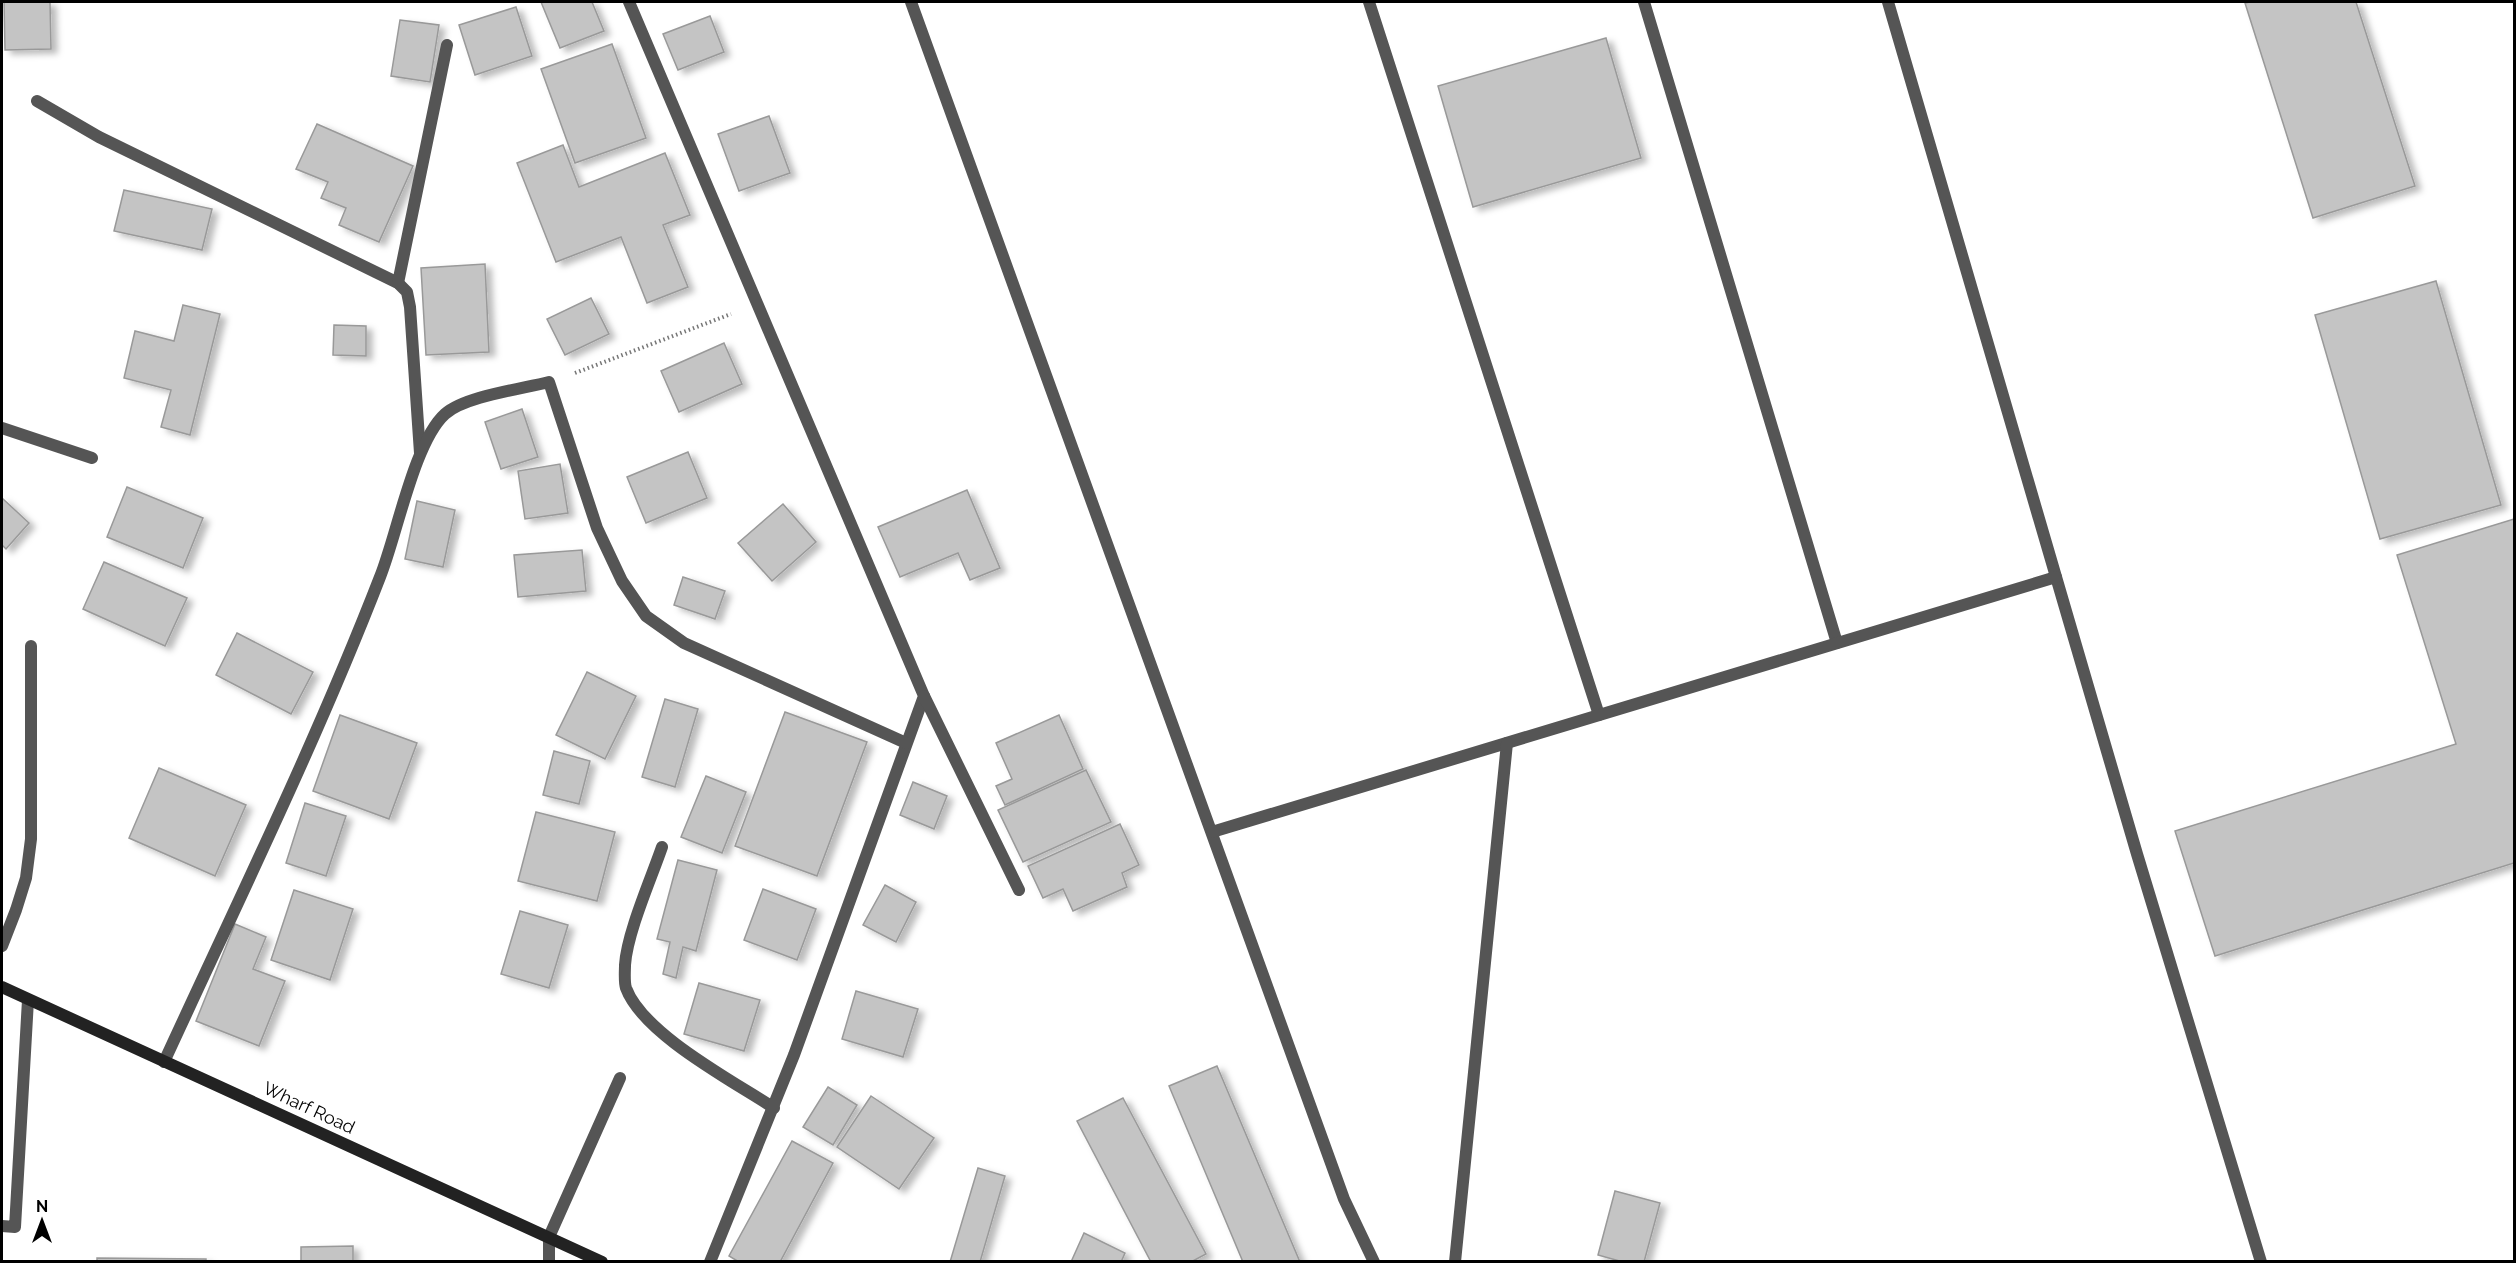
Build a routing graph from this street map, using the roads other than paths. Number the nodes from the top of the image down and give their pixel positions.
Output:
1 (629, 2) edge
2 (911, 2) edge
3 (1369, 2) edge
4 (1644, 2) edge
5 (1888, 2) edge
6 (447, 45) dead end
7 (37, 101) dead end
8 (398, 283) junction
9 (2, 428) edge
10 (421, 454) junction
11 (92, 458) dead end
12 (2056, 577) junction
13 (1837, 643) junction
14 (32, 646) dead end
15 (924, 696) junction
16 (1599, 715) junction
17 (906, 743) junction
18 (1507, 743) junction
19 (1212, 832) junction
20 (662, 847) dead end
21 (1019, 890) dead end
22 (2, 946) edge
23 (2, 987) edge
24 (28, 1000) junction
25 (164, 1062) junction
26 (620, 1078) dead end
27 (774, 1108) junction
28 (2, 1226) edge
29 (549, 1238) junction
30 (549, 1262) edge
31 (602, 1262) edge
32 (710, 1262) edge
33 (1374, 1262) edge
34 (1455, 1262) edge
35 (2261, 1262) edge

1 - 15 street
2 - 19 street
3 - 16 street
4 - 13 street
5 - 12 street
6 - 8 street
7 - 8 street
8 - 10 street
9 - 11 street
10 - 17 street
10 - 25 street
12 - 13 street
12 - 35 street
13 - 16 street
14 - 22 street
15 - 17 street
15 - 21 street
16 - 18 street
17 - 27 street
18 - 19 street
18 - 34 street
19 - 33 street
20 - 27 street
23 - 24 main road, Wharf Road
24 - 25 main road, Wharf Road
24 - 28 street
25 - 29 main road, Wharf Road
26 - 29 street
27 - 32 street
29 - 30 street
29 - 31 main road, Wharf Road

